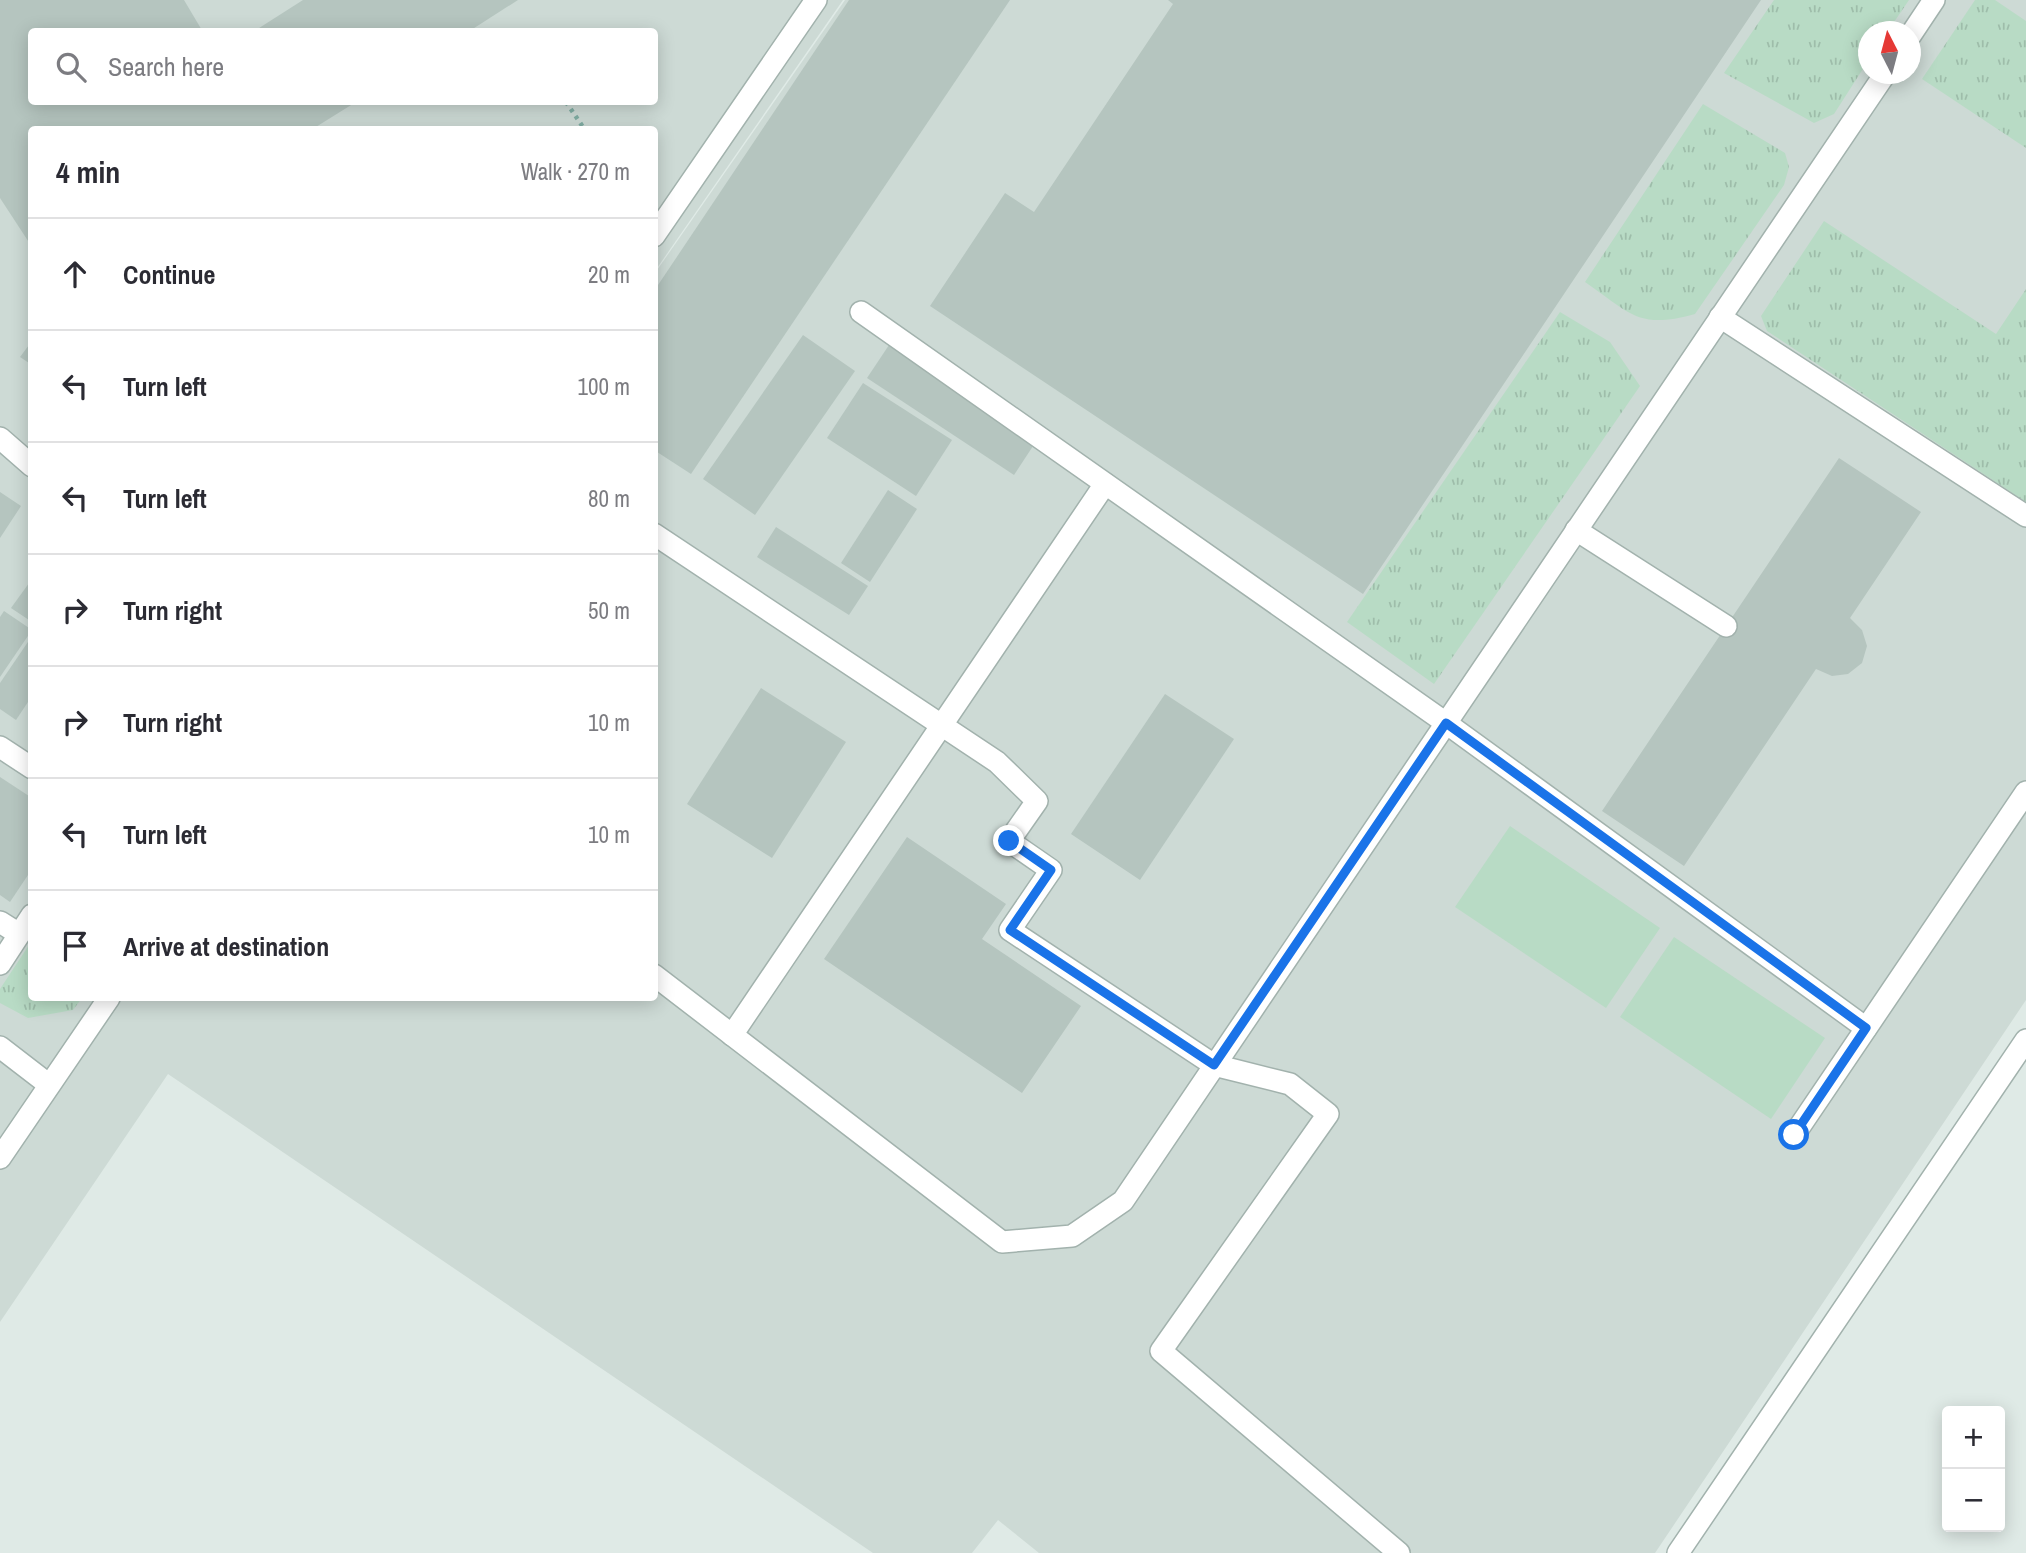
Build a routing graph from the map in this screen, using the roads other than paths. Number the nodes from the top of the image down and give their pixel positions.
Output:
1 (816, 0) edge
2 (1934, 0) edge
3 (1920, 21) edge
4 (1878, 84) edge
5 (658, 230) edge
6 (861, 312) dead end
7 (1720, 317) junction
8 (0, 438) edge
9 (28, 462) edge
10 (1105, 484) junction
11 (2026, 516) edge
12 (1576, 530) junction
13 (658, 537) edge
14 (1727, 626) dead end
15 (1446, 723) junction
16 (942, 725) junction
17 (0, 747) edge
18 (28, 765) edge
19 (2026, 792) edge
20 (28, 921) edge
21 (0, 922) edge
22 (19, 934) junction
23 (0, 964) edge
24 (658, 978) edge
25 (107, 1001) edge
26 (1866, 1028) junction
27 (732, 1035) junction
28 (2026, 1040) edge
29 (0, 1046) edge
30 (1214, 1065) junction
31 (48, 1084) junction
32 (1794, 1135) dead end
33 (0, 1158) edge
34 (1399, 1553) edge
35 (1678, 1553) edge

1 - 5 street
2 - 3 street
4 - 7 street
6 - 10 street
7 - 11 street
7 - 12 street
8 - 9 street
10 - 15 street
10 - 16 street
12 - 14 street
12 - 15 street
13 - 16 street
15 - 26 street
15 - 30 street
16 - 27 street
16 - 30 street
17 - 18 street
19 - 26 street
20 - 22 street
21 - 22 street
22 - 23 street
24 - 27 street
25 - 31 street
26 - 32 street
27 - 30 street
28 - 35 street
29 - 31 street
30 - 34 street
31 - 33 street

